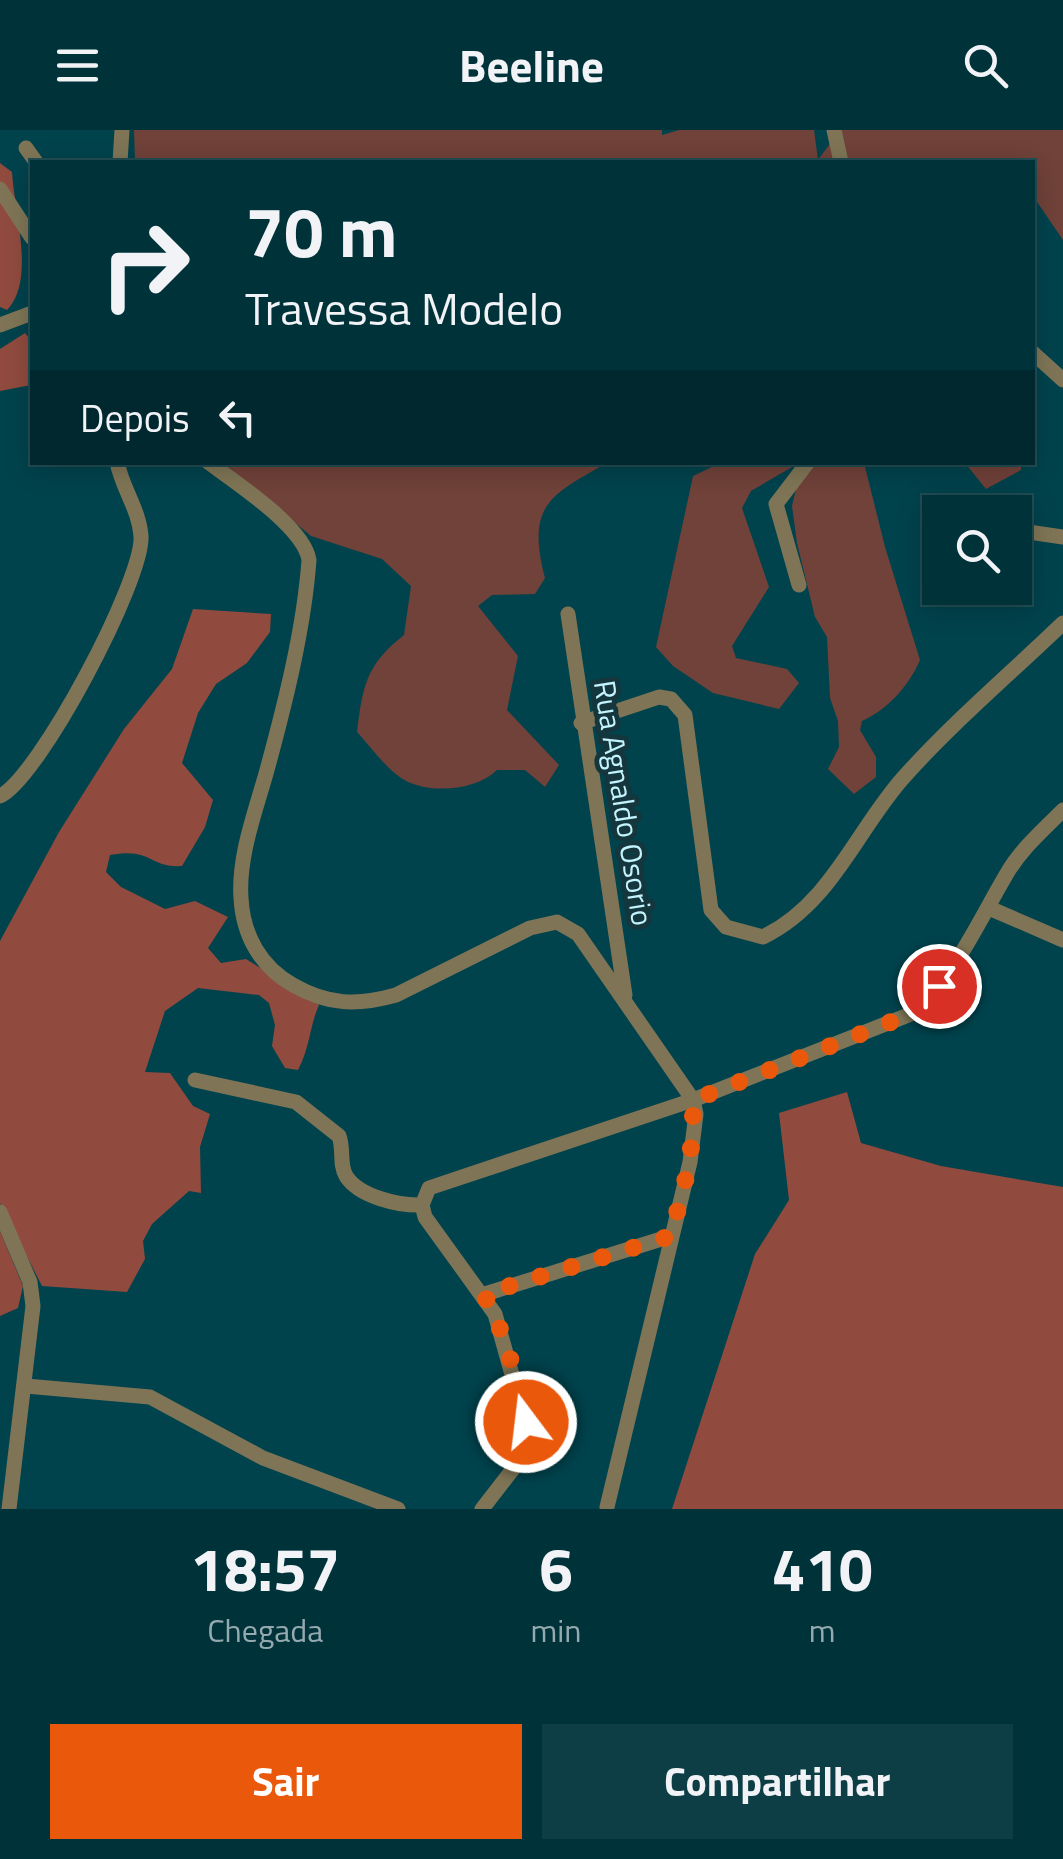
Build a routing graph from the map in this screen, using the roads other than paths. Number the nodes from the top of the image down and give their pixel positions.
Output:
1 (122, 130) edge
2 (834, 130) edge
3 (120, 160) edge
4 (841, 160) edge
5 (0, 189) edge
6 (30, 235) edge
7 (30, 314) edge
8 (0, 326) edge
9 (1035, 355) edge
10 (1063, 380) edge
11 (118, 465) edge
12 (212, 465) edge
13 (806, 465) edge
14 (1032, 533) edge
15 (1063, 538) edge
16 (798, 586) dead end
17 (568, 614) dead end
18 (1063, 623) edge
19 (581, 723) junction
20 (0, 796) edge
21 (1063, 810) edge
22 (989, 908) junction
23 (1063, 940) edge
24 (626, 1000) junction
25 (194, 1080) dead end
26 (694, 1100) junction
27 (422, 1204) junction
28 (0, 1212) edge
29 (671, 1236) junction
30 (484, 1294) junction
31 (26, 1386) junction
32 (607, 1507) edge
33 (9, 1509) edge
34 (398, 1509) edge
35 (482, 1509) edge

1 - 3 street
2 - 4 street
5 - 6 street
7 - 8 street
9 - 10 street
11 - 20 street
12 - 24 street
13 - 16 street
14 - 15 street
17 - 19 street, Rua Agnaldo Osorio
18 - 19 street
19 - 24 street, Rua Agnaldo Osorio
21 - 22 street
22 - 23 street
22 - 26 street
24 - 26 street
25 - 27 street
26 - 27 street
26 - 29 street
27 - 30 street
28 - 31 street
29 - 30 street
29 - 32 street
30 - 35 street
31 - 33 street
31 - 34 street

